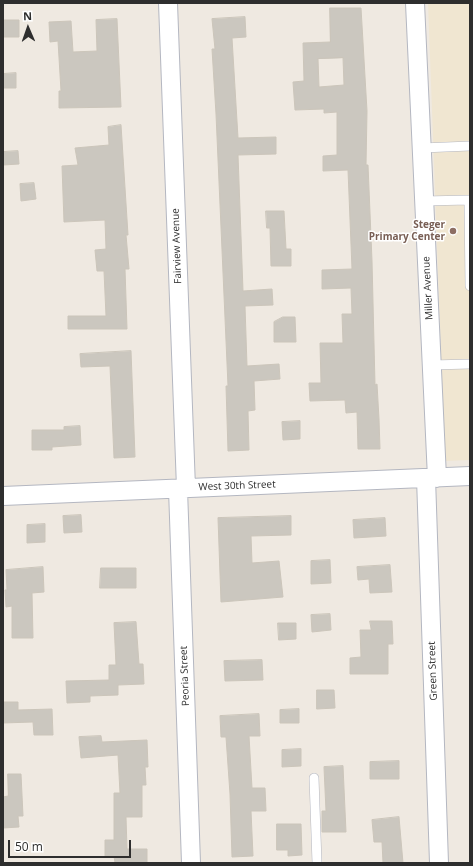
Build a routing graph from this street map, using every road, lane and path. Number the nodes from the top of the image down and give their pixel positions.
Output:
1 (168, 3) edge
2 (415, 3) edge
3 (470, 146) edge
4 (422, 148) junction
5 (424, 201) junction
6 (470, 286) edge
7 (470, 364) edge
8 (432, 365) junction
9 (470, 476) edge
10 (432, 478) junction
11 (182, 488) junction
12 (3, 496) edge
13 (314, 778) dead end
14 (192, 863) edge
15 (317, 863) edge
16 (439, 863) edge

1 - 11 street, Fairview Avenue
2 - 4 street, Miller Avenue
3 - 4 lane
4 - 5 street, Miller Avenue
5 - 6 lane
5 - 8 street, Miller Avenue
7 - 8 lane
8 - 10 street, Miller Avenue
9 - 10 street, West 30th Street
10 - 11 street, West 30th Street
10 - 16 street, Green Street
11 - 12 street, West 30th Street
11 - 14 street, Peoria Street
13 - 15 lane

